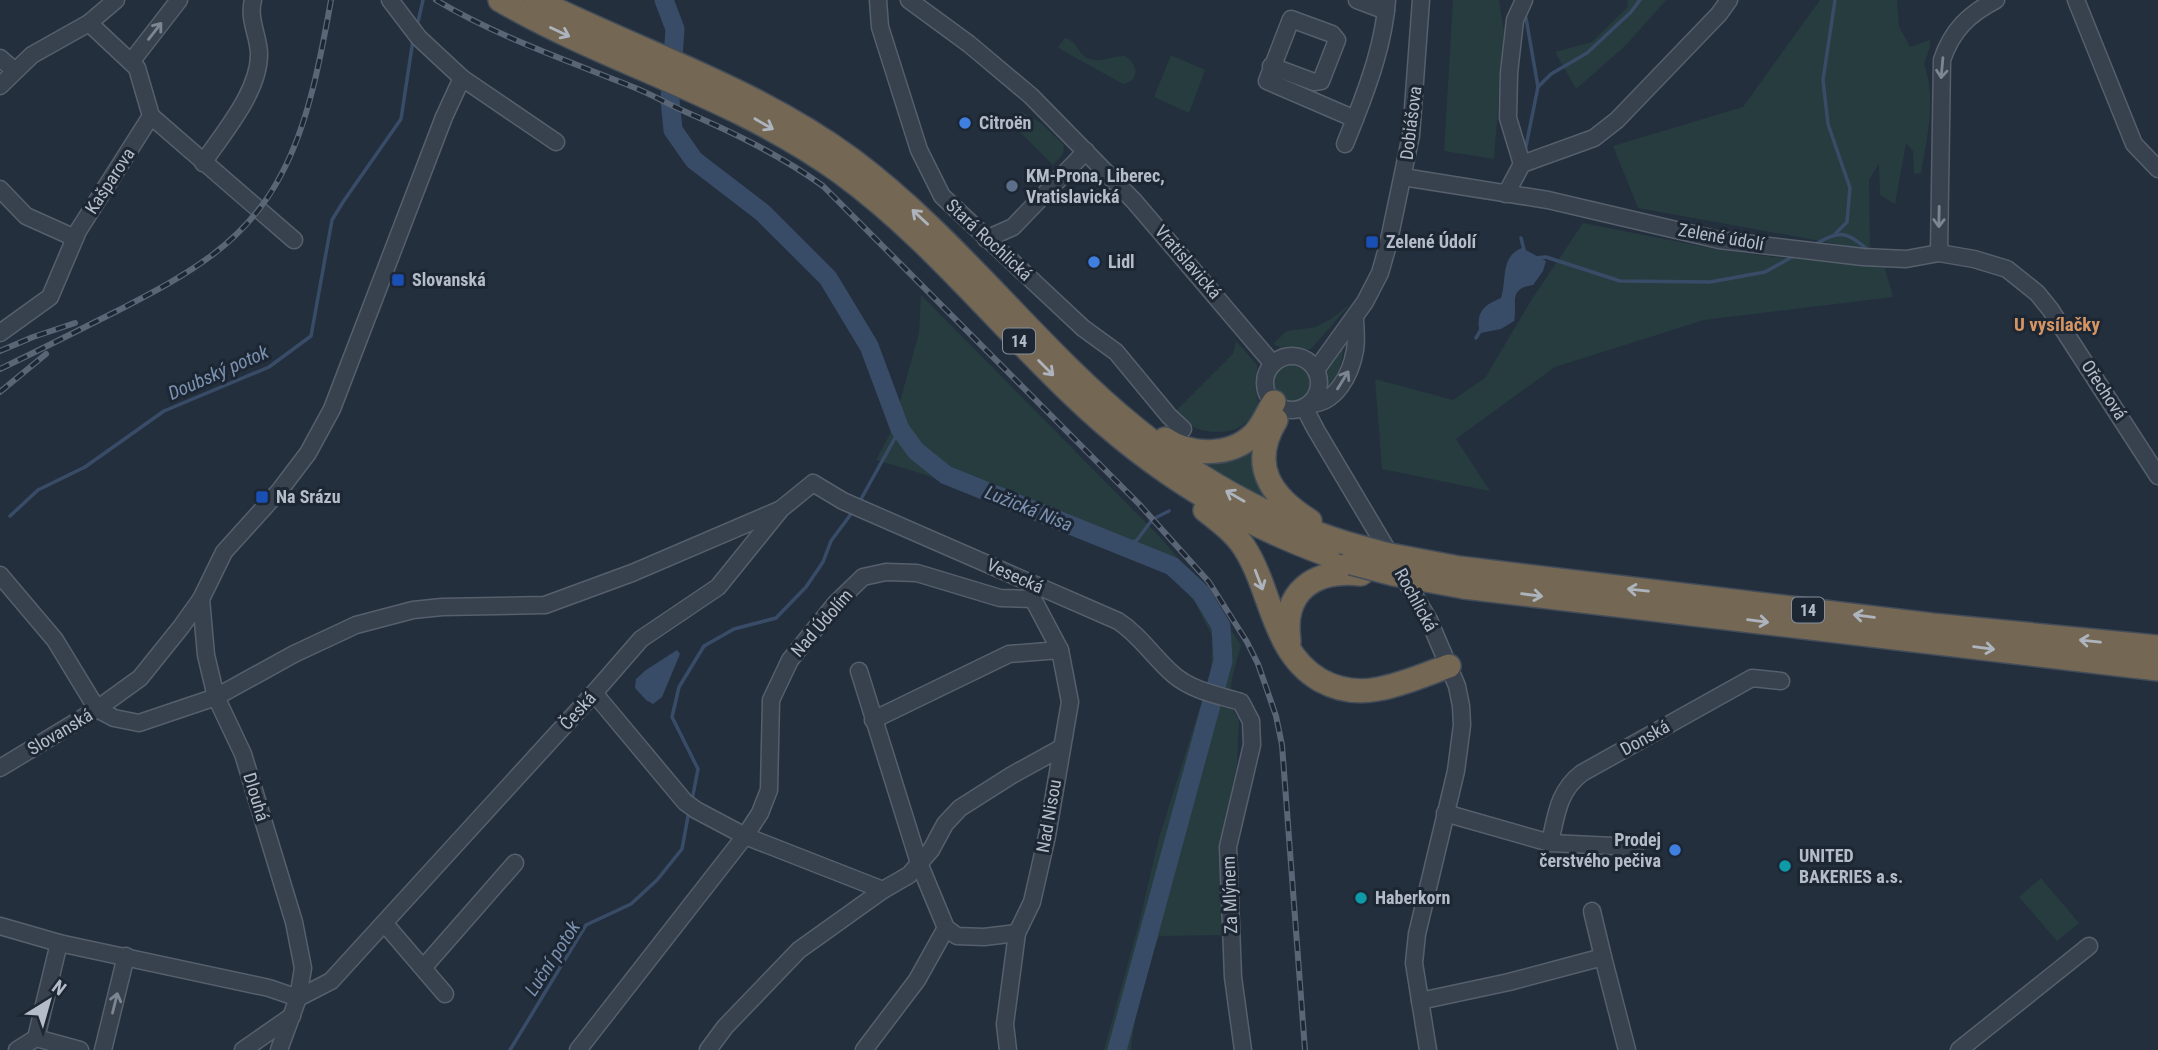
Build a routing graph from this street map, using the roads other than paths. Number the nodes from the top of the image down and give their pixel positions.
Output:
1 (179, 0) edge
2 (253, 0) edge
3 (390, 0) edge
4 (500, 0) edge
5 (536, 0) edge
6 (878, 0) edge
7 (909, 0) edge
8 (1357, 0) edge
9 (1421, 0) edge
10 (1524, 0) edge
11 (1729, 0) edge
12 (1996, 0) edge
13 (2076, 0) edge
14 (112, 2) edge
15 (1387, 6) edge
16 (89, 23) junction
17 (0, 58) edge
18 (131, 62) junction
19 (1272, 66) junction
20 (15, 71) junction
21 (462, 78) junction
22 (0, 86) edge
23 (713, 89) junction
24 (151, 116) junction
25 (1355, 118) junction
26 (556, 142) dead end
27 (1345, 145) dead end
28 (1086, 151) junction
29 (203, 163) junction
30 (1522, 164) junction
31 (2158, 169) edge
32 (1403, 177) junction
33 (0, 189) edge
34 (1506, 194) junction
35 (75, 238) junction
36 (986, 239) junction
37 (294, 240) dead end
38 (1388, 245) junction
39 (1938, 253) junction
40 (1355, 328) junction
41 (0, 333) edge
42 (1054, 352) junction
43 (1273, 363) junction
44 (1311, 365) junction
45 (1292, 405) junction
46 (1110, 429) junction
47 (1183, 429) dead end
48 (2158, 476) edge
49 (781, 509) junction
50 (1344, 559) junction
51 (0, 575) edge
52 (1462, 578) junction
53 (1034, 592) junction
54 (201, 599) junction
55 (2158, 648) edge
56 (1060, 650) junction
57 (1290, 651) junction
58 (1449, 666) junction
59 (2158, 669) edge
60 (859, 671) dead end
61 (1781, 681) dead end
62 (594, 694) junction
63 (215, 697) junction
64 (1238, 701) joint
65 (97, 709) junction
66 (873, 720) junction
67 (1061, 748) junction
68 (0, 768) edge
69 (1446, 813) junction
70 (745, 836) junction
71 (1550, 842) junction
72 (1635, 847) dead end
73 (515, 863) dead end
74 (919, 863) junction
75 (883, 890) junction
76 (1592, 911) dead end
77 (385, 924) junction
78 (0, 926) edge
79 (946, 928) junction
80 (1017, 933) junction
81 (59, 943) junction
82 (2089, 946) dead end
83 (126, 956) junction
84 (1603, 957) junction
85 (423, 968) junction
86 (445, 994) dead end
87 (298, 998) junction
88 (1420, 1001) junction
89 (292, 1016) junction
90 (36, 1038) junction
91 (17, 1050) edge
92 (80, 1050) edge
93 (103, 1050) edge
94 (243, 1050) edge
95 (279, 1050) edge
96 (579, 1050) edge
97 (708, 1050) edge
98 (864, 1050) edge
99 (1008, 1050) edge
100 (1244, 1050) edge
101 (1428, 1050) edge
102 (1627, 1050) edge
103 (1959, 1050) edge

18 -> 1 street
2 - 29 street
3 - 21 street
4 -> 23 highway, 14
5 - 23 highway, 14
6 - 36 street, Stará Rochlická
7 - 28 street, Vratislavická
8 - 15 street
9 - 32 street, Dobiášova
10 - 30 street
11 - 30 street
12 -> 39 street
13 - 31 street
14 - 16 street
15 - 25 street
16 - 18 street
16 - 20 street
17 - 20 street
18 - 24 street
19 - 19 street
19 - 25 street
20 - 22 street
21 - 26 street
21 - 54 street, Slovanská
42 -> 23 highway, 14
23 -> 46 highway, 14
24 - 29 street
24 - 35 street, Kašparova
25 - 27 street
28 - 36 street
28 - 43 street, Vratislavická
29 - 37 street
30 - 34 street
32 - 34 street, Zelené údolí
32 - 38 street, Dobiášova
33 - 35 street
34 - 39 street, Zelené údolí
35 - 41 street, Kašparova
36 - 47 street, Stará Rochlická
38 - 40 street, Dobiášova
38 - 44 street, Dobiášova
39 - 48 street, Ořechová
40 - 44 street, Dobiášova
45 -> 40 street
42 - 45 highway
50 -> 42 highway, 14
43 - 44 street
43 - 45 street
44 - 45 street
45 - 50 highway
45 - 58 street, Rochlická
46 - 50 highway, 14
46 -> 57 highway
49 - 53 street, Vesecká
49 - 62 street, Česká
49 - 63 street
50 - 52 highway, 14, bridge
50 - 52 highway, 14, bridge
50 - 57 highway
51 - 65 street
55 -> 52 highway, 14
52 -> 59 highway, 14
53 - 56 street, Nad Nisou
53 - 64 street, Vesecká
53 - 70 street, Nad Údolím
54 - 63 street, Dlouhá
54 - 65 street, Slovanská
56 - 66 street
56 - 67 street, Nad Nisou
57 - 58 highway
58 - 69 street, Rochlická
60 - 66 street
61 - 71 street, Donská
62 - 70 street
62 - 77 street, Česká
63 - 65 street
63 - 87 street, Dlouhá
64 - 100 street, Za Mlýnem
65 - 68 street, Slovanská
66 - 74 street
67 - 74 street
67 - 80 street, Nad Nisou
69 - 71 street
69 - 88 street, Rochlická
70 - 75 street
70 - 96 street, Nad Údolím
71 - 72 street
73 - 85 street
74 - 75 street
74 - 79 street
75 - 97 street
76 - 84 street
77 - 85 street
77 - 87 street, Česká
78 - 81 street
79 - 80 street
79 - 98 street
80 - 99 street, Nad Nisou
81 - 83 street
81 - 90 street
82 - 103 street
83 - 87 street
93 -> 83 street
84 - 88 street
84 - 102 street
85 - 86 street
87 - 89 street
88 - 101 street, Rochlická
89 - 94 street
89 - 95 street
90 - 91 street
90 - 92 street

